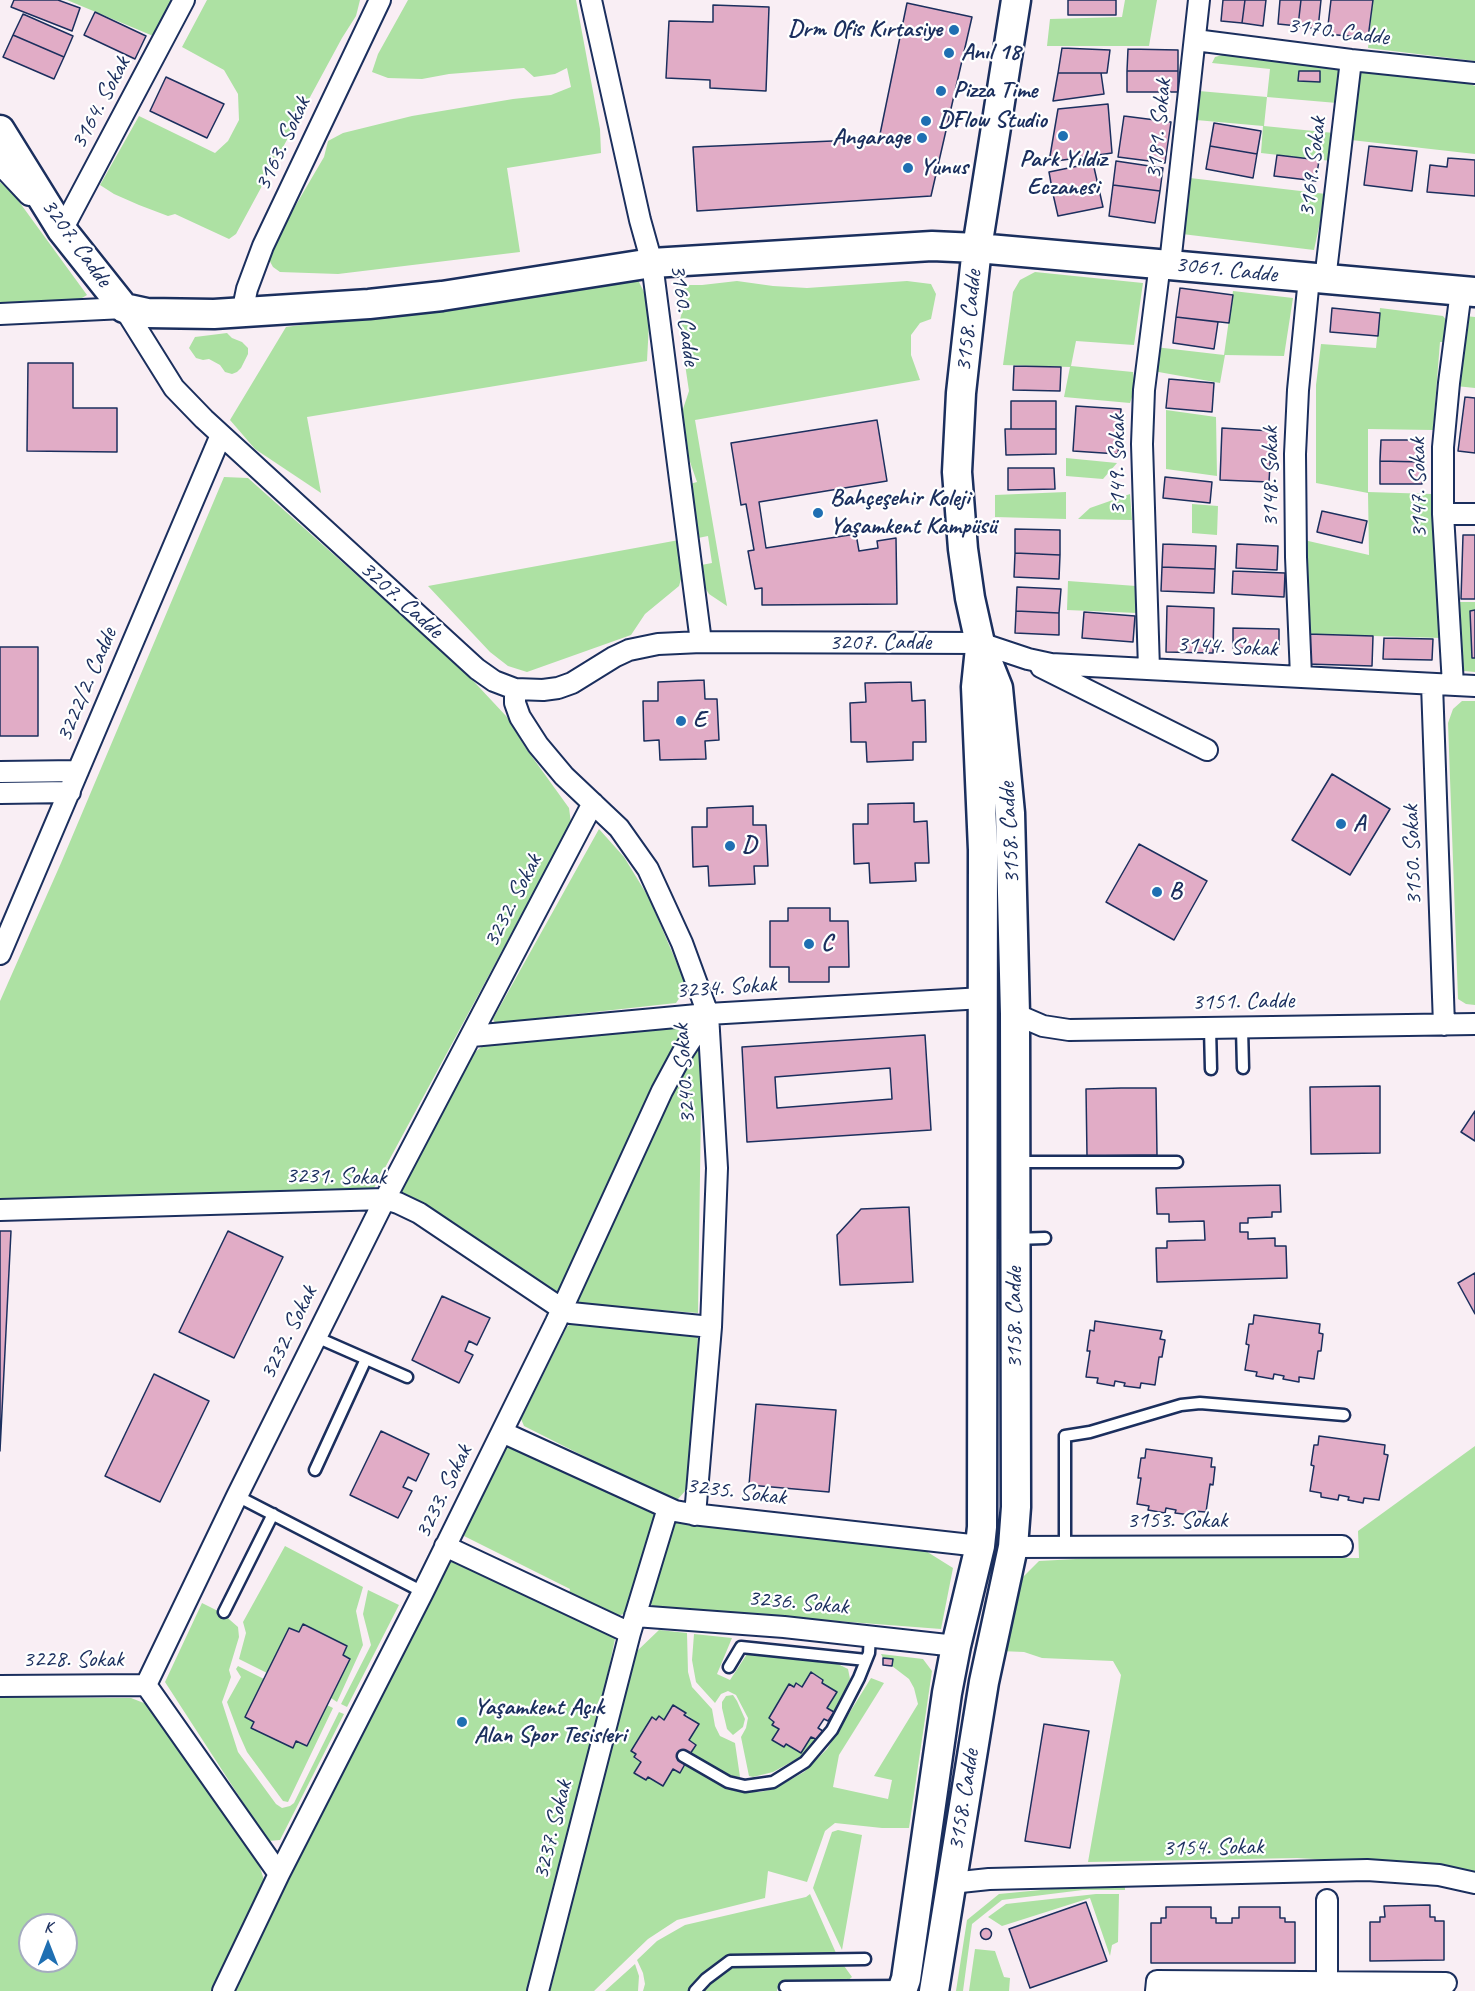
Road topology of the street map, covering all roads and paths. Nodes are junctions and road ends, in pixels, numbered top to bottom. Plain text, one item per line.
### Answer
1 (184, 0) edge
2 (380, 0) edge
3 (591, 0) edge
4 (1016, 0) edge
5 (1199, 0) edge
6 (1195, 40) junction
7 (1351, 60) junction
8 (1475, 73) edge
9 (0, 130) edge
10 (1, 164) edge
11 (62, 230) junction
12 (977, 248) junction
13 (652, 262) junction
14 (1165, 264) junction
15 (1317, 279) junction
16 (1468, 291) edge
17 (124, 308) junction
18 (242, 313) junction
19 (0, 314) edge
20 (220, 435) junction
21 (1443, 514) junction
22 (1475, 514) edge
23 (701, 642) junction
24 (980, 643) junction
25 (1017, 656) junction
26 (1149, 669) junction
27 (1301, 676) junction
28 (1432, 684) junction
29 (1453, 685) junction
30 (1475, 686) edge
31 (515, 689) junction
32 (1207, 750) dead end
33 (78, 771) junction
34 (0, 772) edge
35 (70, 792) junction
36 (0, 793) edge
37 (593, 803) junction
38 (0, 954) edge
39 (983, 998) junction
40 (708, 1014) junction
41 (1015, 1014) junction
42 (1475, 1024) edge
43 (1444, 1025) junction
44 (1210, 1028) junction
45 (1242, 1028) junction
46 (472, 1036) junction
47 (1244, 1068) dead end
48 (1211, 1069) dead end
49 (1015, 1162) junction
50 (1177, 1162) dead end
51 (385, 1199) junction
52 (0, 1210) edge
53 (1045, 1238) dead end
54 (1015, 1239) junction
55 (562, 1309) junction
56 (711, 1327) junction
57 (316, 1337) junction
58 (366, 1359) junction
59 (407, 1377) dead end
60 (1344, 1415) dead end
61 (502, 1432) junction
62 (315, 1470) dead end
63 (237, 1496) junction
64 (668, 1508) junction
65 (273, 1514) junction
66 (695, 1515) junction
67 (980, 1545) junction
68 (445, 1546) junction
69 (1065, 1546) junction
70 (1342, 1546) dead end
71 (1012, 1547) junction
72 (423, 1592) junction
73 (224, 1612) dead end
74 (632, 1624) junction
75 (870, 1635) junction
76 (956, 1646) junction
77 (866, 1660) junction
78 (729, 1667) dead end
79 (146, 1685) junction
80 (0, 1686) edge
81 (683, 1755) dead end
82 (279, 1874) junction
83 (951, 1883) junction
84 (1475, 1883) edge
85 (1327, 1900) dead end
86 (865, 1959) dead end
87 (1327, 1982) junction
88 (1446, 1983) dead end
89 (785, 1987) dead end
90 (902, 1989) edge
91 (223, 1991) edge
92 (538, 1991) edge
93 (695, 1991) edge
94 (934, 1991) edge
95 (1156, 1991) edge

1 - 11 street, 3164. Sokak
2 - 18 street, 3163. Sokak
3 - 13 street, 3160. Cadde
4 - 12 street, 3158. Cadde
5 - 6 street, 3181. Sokak
6 - 7 street, 3170. Cadde
6 - 14 street, 3181. Sokak
7 - 8 street, 3170. Cadde
7 - 15 street, 3169. Sokak
9 - 11 street, 3207. Cadde
10 - 11 street
11 - 17 street, 3207. Cadde
12 - 13 street, 3061. Cadde
12 - 14 street, 3061. Cadde
12 - 24 street, 3158. Cadde
13 - 18 street, 3061. Cadde
13 - 23 street, 3160. Cadde
14 - 15 street, 3061. Cadde
14 - 26 street, 3149. Sokak
15 - 16 street, 3061. Cadde
15 - 27 street, 3148. Sokak
16 - 21 street, 3147. Sokak
17 - 18 street, 3061. Cadde
17 - 19 street
17 - 20 street, 3207. Cadde
20 - 31 street, 3207. Cadde
20 - 33 street, 3222/2. Cadde
21 - 22 street
21 - 29 street, 3147. Sokak
23 - 24 street, 3207. Cadde
23 - 31 street, 3207. Cadde
24 - 25 street, 3144. Sokak
24 - 39 street, 3158. Cadde
24 - 41 street, 3158. Cadde
25 - 26 street, 3144. Sokak
25 - 32 street
26 - 27 street, 3144. Sokak
27 - 28 street, 3144. Sokak
28 - 29 street, 3144. Sokak
28 - 43 street, 3150. Sokak
29 - 30 street, 3144. Sokak
31 - 37 street, 3240. Sokak
33 - 34 street
33 - 35 street, 3222/2. Cadde
35 - 36 street
35 - 38 street, 3222/2. Cadde
37 - 40 street, 3240. Sokak
37 - 46 street, 3232. Sokak
39 - 40 street, 3234. Sokak
39 - 41 street
39 - 67 street, 3158. Cadde
40 - 46 street, 3234. Sokak
40 - 55 street, 3233. Sokak
40 - 56 street, 3240. Sokak
41 - 44 street, 3151. Cadde
41 - 49 street, 3158. Cadde
42 - 43 street, 3151. Cadde
43 - 45 street, 3151. Cadde
44 - 45 street, 3151. Cadde
44 - 48 lane
45 - 47 lane
46 - 51 street, 3232. Sokak
49 - 50 lane
49 - 54 street, 3158. Cadde
51 - 52 street, 3231. Sokak
51 - 55 street, 3231. Sokak
51 - 57 street, 3232. Sokak
53 - 54 lane
54 - 71 street, 3158. Cadde
55 - 56 street, 3231. Sokak
55 - 61 street, 3233. Sokak
56 - 66 street, 3240. Sokak
57 - 58 lane
57 - 63 street, 3232. Sokak
58 - 59 lane
58 - 62 lane
60 - 69 lane
61 - 64 street, 3235. Sokak
61 - 68 street, 3233. Sokak
63 - 65 lane
63 - 79 street, 3232. Sokak
64 - 66 street, 3235. Sokak
64 - 74 street, 3237. Sokak
65 - 72 lane
65 - 73 lane
66 - 67 street, 3235. Sokak
67 - 71 street
67 - 76 street, 3158. Cadde
68 - 72 street, 3233. Sokak
68 - 74 street, 3236. Sokak
69 - 70 street, 3153. Sokak
69 - 71 street, 3153. Sokak
71 - 83 street, 3158. Cadde
72 - 82 street, 3233. Sokak
74 - 75 street, 3236. Sokak
74 - 92 street, 3237. Sokak
75 - 76 street, 3236. Sokak
75 - 77 lane
76 - 90 street, 3158. Cadde
77 - 78 lane
77 - 81 lane
79 - 80 street, 3228. Sokak
79 - 82 street
82 - 91 street, 3233. Sokak
83 - 84 street, 3154. Sokak
83 - 94 street, 3158. Cadde
85 - 87 street
86 - 93 lane
87 - 88 street
87 - 95 street
89 - 90 lane

